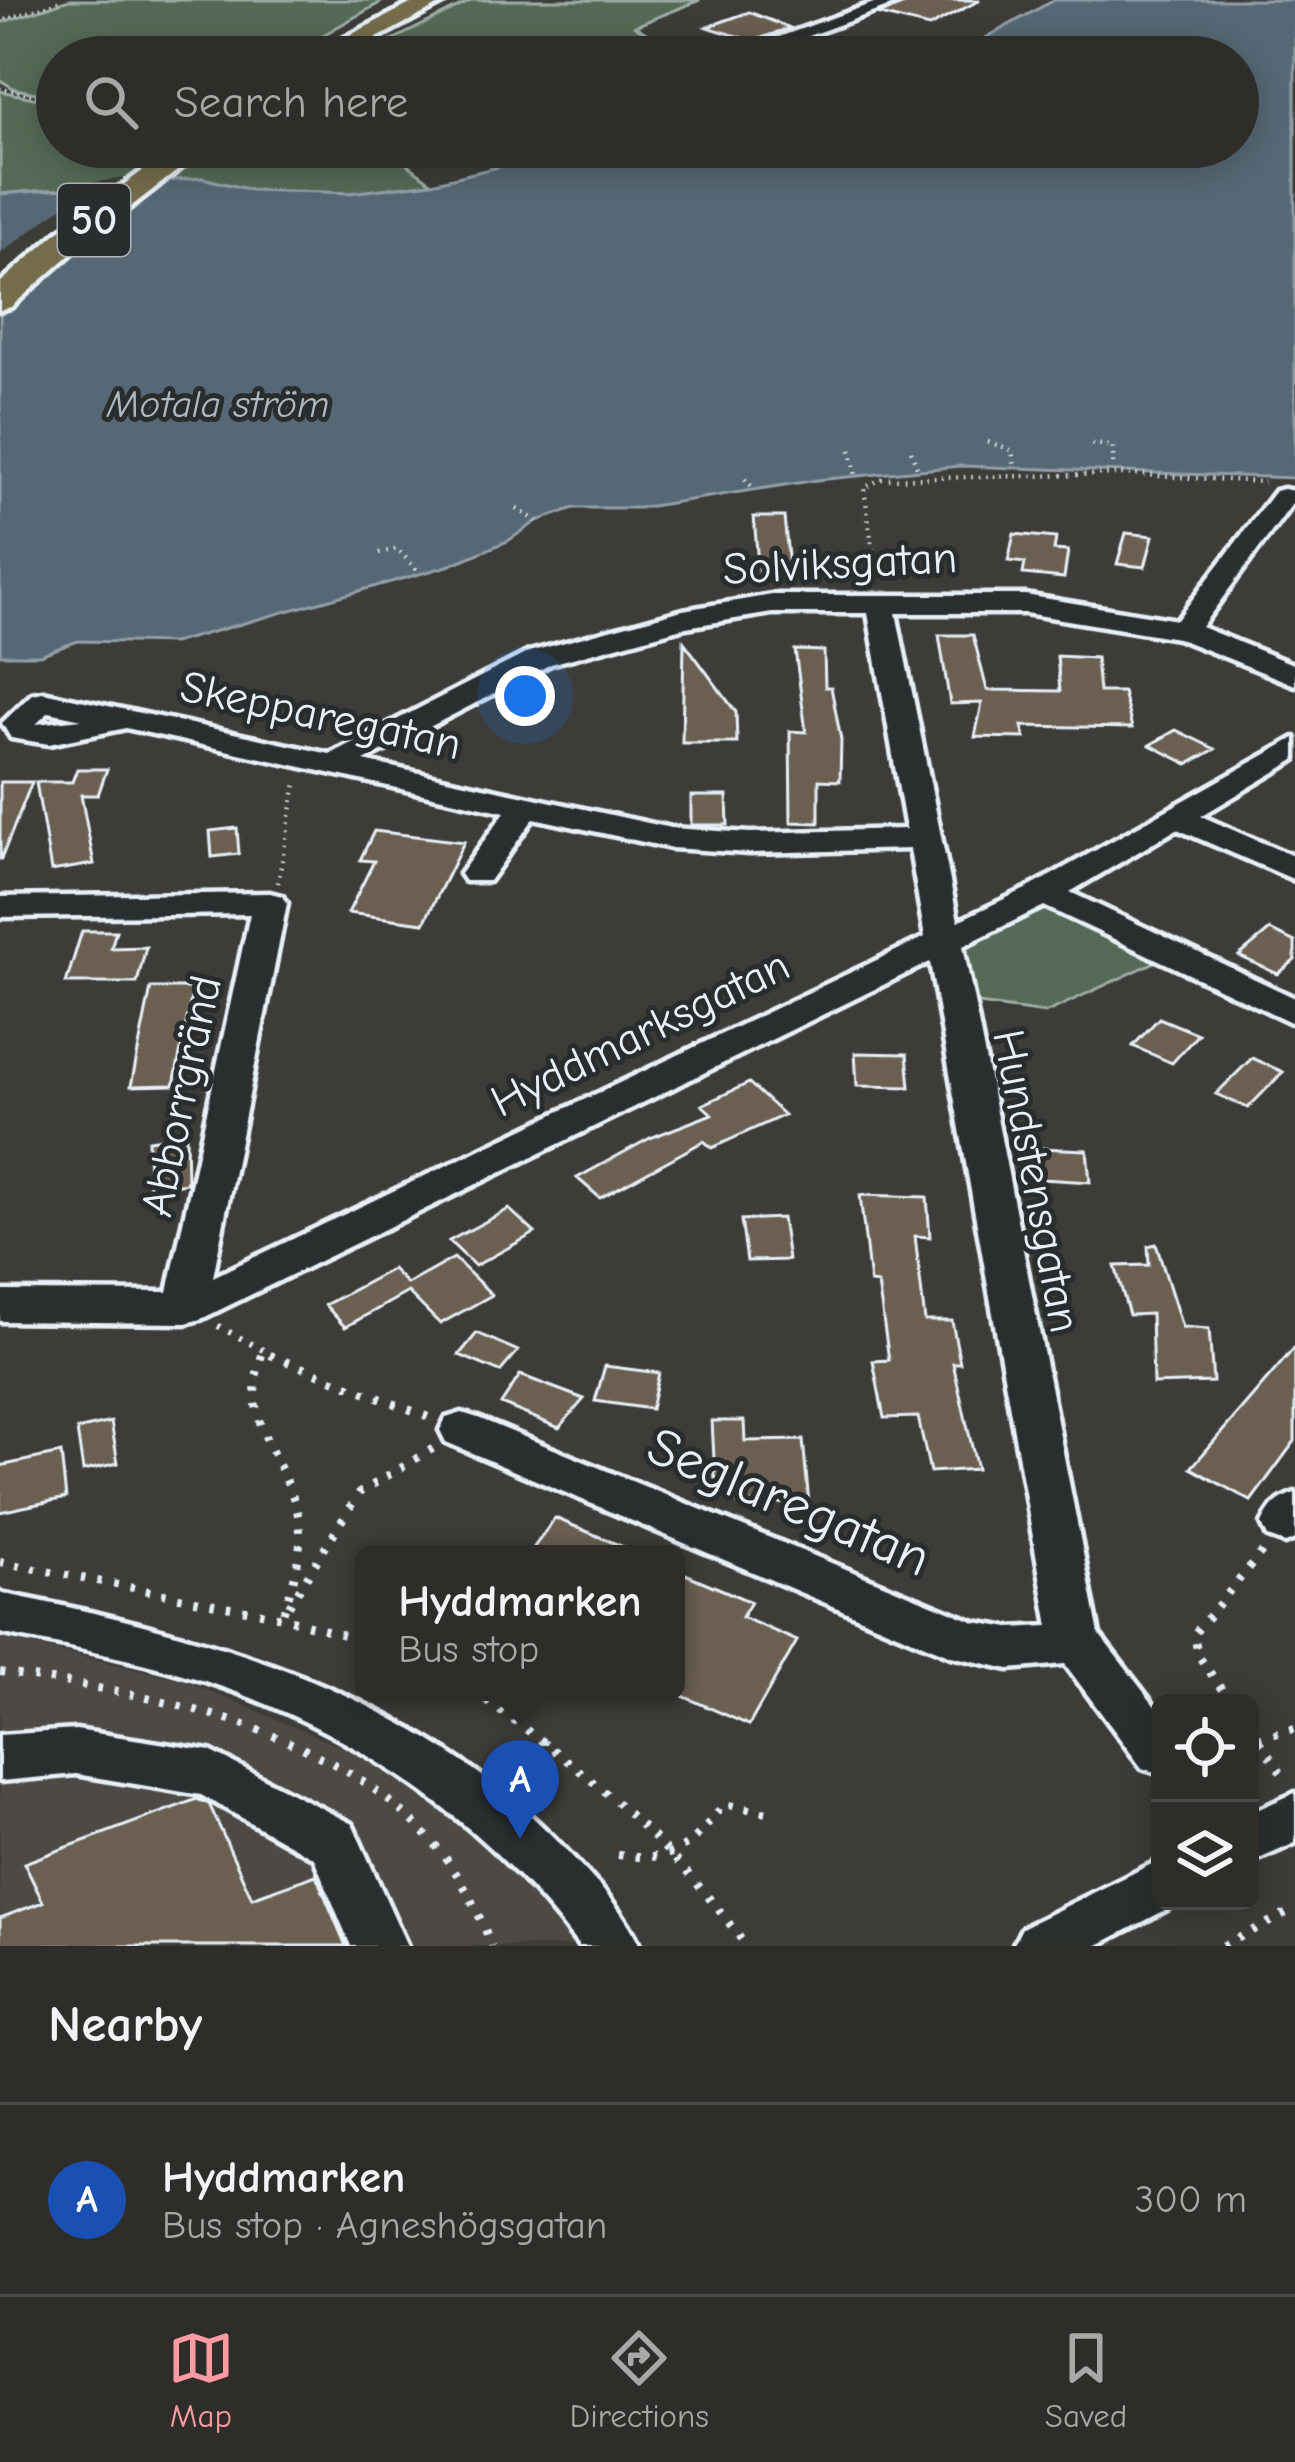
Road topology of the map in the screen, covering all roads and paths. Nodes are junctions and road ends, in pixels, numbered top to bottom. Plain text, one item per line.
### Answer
1 (62, 0) edge
2 (437, 0) edge
3 (460, 0) edge
4 (898, 0) edge
5 (0, 21) edge
6 (364, 36) edge
7 (387, 36) edge
8 (793, 36) edge
9 (0, 88) edge
10 (36, 96) edge
11 (142, 168) edge
12 (165, 168) edge
13 (0, 275) edge
14 (0, 300) edge
15 (988, 442) dead end
16 (1092, 444) dead end
17 (851, 450) dead end
18 (911, 451) dead end
19 (1015, 467) dead end
20 (1113, 469) dead end
21 (918, 470) dead end
22 (856, 476) dead end
23 (745, 479) dead end
24 (755, 490) dead end
25 (1277, 490) joint
26 (517, 509) dead end
27 (537, 521) dead end
28 (379, 553) dead end
29 (420, 574) dead end
30 (880, 602) junction
31 (1184, 631) junction
32 (1295, 676) edge
33 (128, 719) dead end
34 (1295, 747) edge
35 (321, 759) junction
36 (525, 807) junction
37 (1179, 818) junction
38 (923, 838) junction
39 (1295, 870) edge
40 (477, 874) dead end
41 (1044, 893) junction
42 (270, 903) junction
43 (0, 907) edge
44 (942, 939) junction
45 (1295, 1012) edge
46 (0, 1306) edge
47 (187, 1309) junction
48 (263, 1352) junction
49 (462, 1430) junction
50 (1290, 1518) edge
51 (0, 1562) edge
52 (0, 1613) edge
53 (282, 1617) junction
54 (355, 1638) edge
55 (1076, 1641) junction
56 (1222, 1694) edge
57 (486, 1701) edge
58 (1295, 1729) edge
59 (1259, 1738) edge
60 (1259, 1739) edge
61 (544, 1740) junction
62 (1151, 1740) edge
63 (0, 1758) edge
64 (546, 1787) dead end
65 (1295, 1792) edge
66 (777, 1816) dead end
67 (1295, 1817) edge
68 (1259, 1835) edge
69 (618, 1856) dead end
70 (676, 1856) junction
71 (1151, 1890) edge
72 (1295, 1909) edge
73 (379, 1946) edge
74 (612, 1946) edge
75 (746, 1946) edge
76 (1042, 1946) edge
77 (1222, 1946) edge

1 - 5 path
2 - 6 highway
3 - 7 highway
4 - 8 street
9 - 10 path
11 - 13 highway, 50
12 - 14 highway, 50
15 - 19 path
16 - 20 path
17 - 22 path
18 - 21 path
23 - 24 path
25 - 30 path
25 - 31 street
26 - 27 path
28 - 29 path
30 - 31 street, Solviksgatan
30 - 35 street, Solviksgatan
30 - 38 street, Hundstensgatan
31 - 32 street, Solviksgatan
33 - 35 street, Skepparegatan
34 - 37 street, Hyddmarksgatan
35 - 36 street, Skepparegatan
35 - 42 path
36 - 38 street, Skepparegatan
36 - 40 street
37 - 39 street
37 - 41 street, Hyddmarksgatan
38 - 44 street, Hundstensgatan
41 - 44 street, Hyddmarksgatan
41 - 45 street
42 - 43 street
42 - 47 street, Abborrgränd
44 - 47 street, Hyddmarksgatan
44 - 55 street, Hundstensgatan
46 - 47 street, Hyddmarksgatan
47 - 48 path
48 - 49 path
48 - 53 path
49 - 53 path
49 - 55 street, Seglaregatan
50 - 56 path
51 - 53 path
52 - 74 street
53 - 54 path
55 - 62 street, Hundstensgatan
57 - 61 path
58 - 59 path
60 - 65 path
61 - 64 path
61 - 70 path
63 - 73 street
66 - 70 path
67 - 68 street
69 - 70 path
70 - 75 path
71 - 76 street
72 - 77 path

